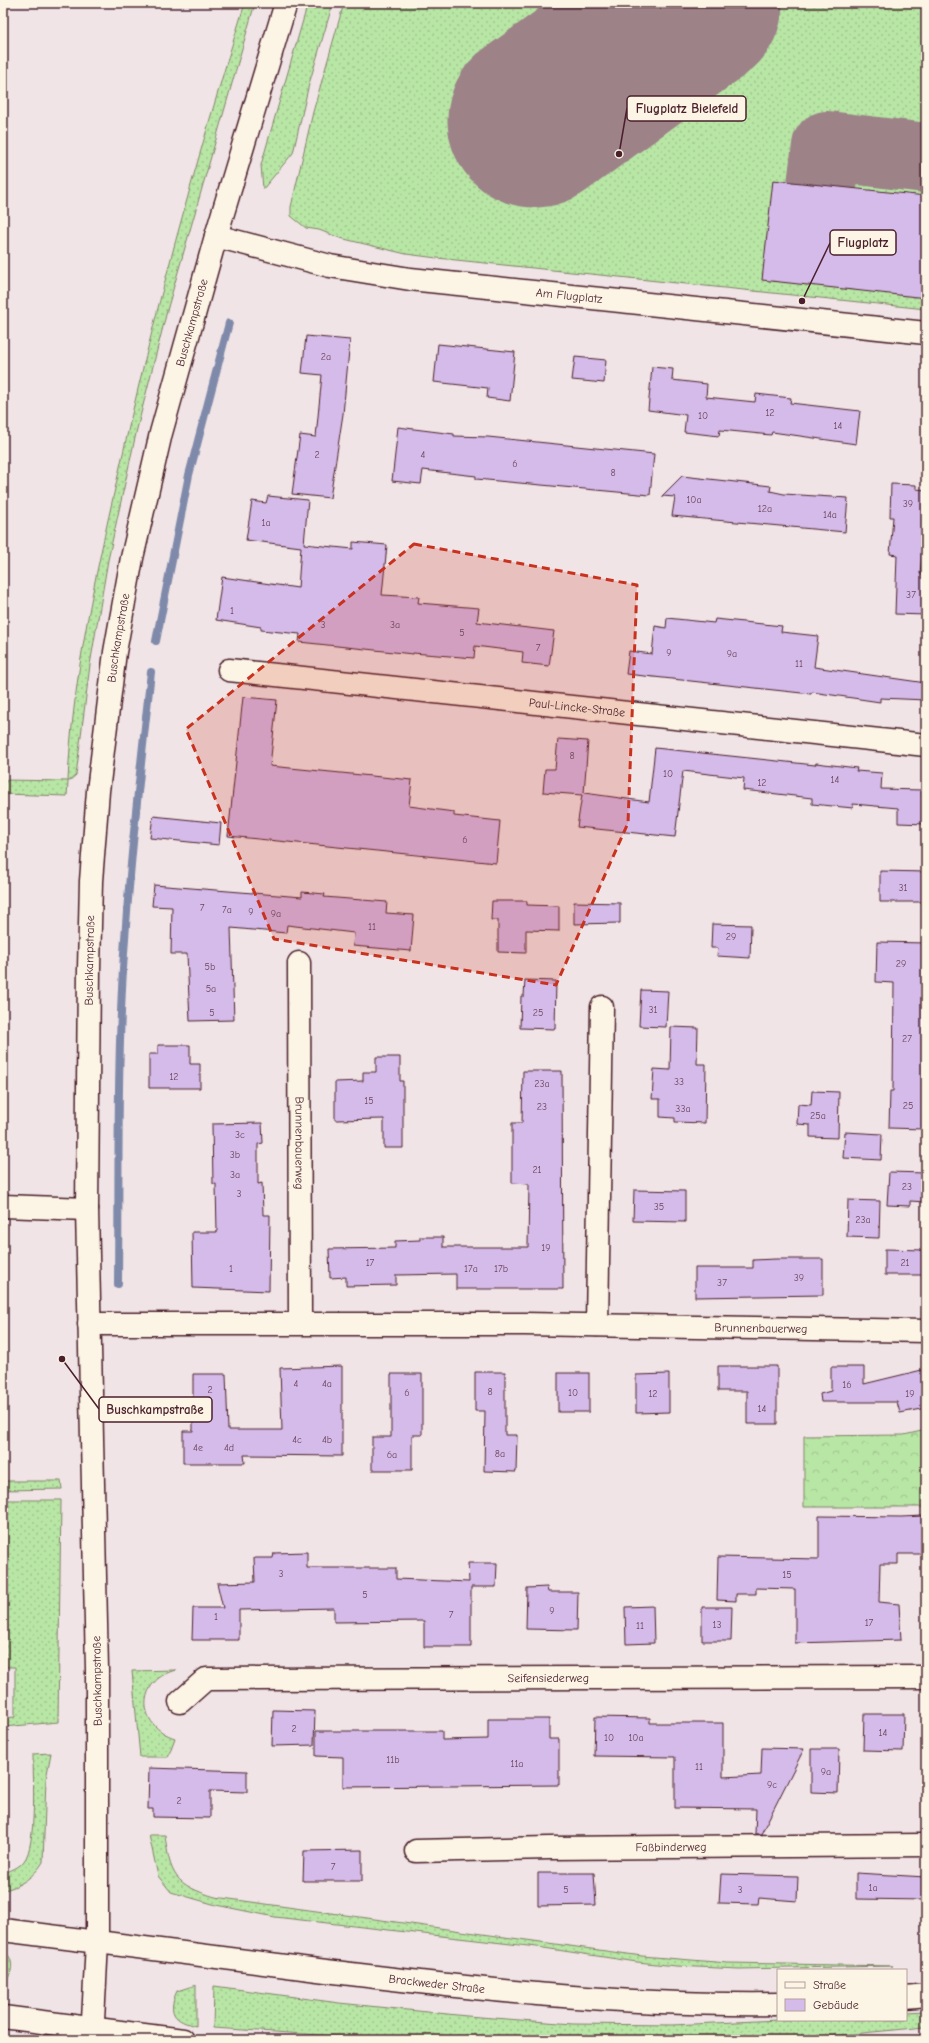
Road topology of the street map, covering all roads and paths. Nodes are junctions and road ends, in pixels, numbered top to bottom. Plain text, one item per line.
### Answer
1 (286, 3) edge
2 (216, 236) junction
3 (926, 333) edge
4 (229, 670) dead end
5 (926, 744) edge
6 (299, 964) dead end
7 (602, 1007) dead end
8 (3, 1206) edge
9 (87, 1209) junction
10 (300, 1323) junction
11 (89, 1324) junction
12 (596, 1325) junction
13 (926, 1331) edge
14 (926, 1677) edge
15 (180, 1702) dead end
16 (926, 1845) edge
17 (416, 1851) dead end
18 (3, 1930) edge
19 (97, 1942) junction
20 (926, 1995) edge
21 (907, 1997) edge
22 (777, 2004) edge
23 (3, 2017) edge
24 (93, 2035) edge
25 (183, 2040) edge

1 - 2 street, Buschkampstraße
2 - 3 street, Am Flugplatz
2 - 9 street, Buschkampstraße
4 - 5 street, Paul-Lincke-Straße
6 - 10 street, Brunnenbauerweg
7 - 12 street
8 - 9 street
9 - 11 street, Buschkampstraße
10 - 11 street, Brunnenbauerweg
10 - 12 street, Brunnenbauerweg
11 - 19 street, Buschkampstraße
12 - 13 street, Brunnenbauerweg
14 - 15 street, Seifensiederweg
16 - 17 street, Faßbinderweg
18 - 19 street, Brackweder Straße
19 - 22 street, Brackweder Straße
19 - 24 street, Buschkampstraße
20 - 21 street
23 - 24 street
24 - 25 street

